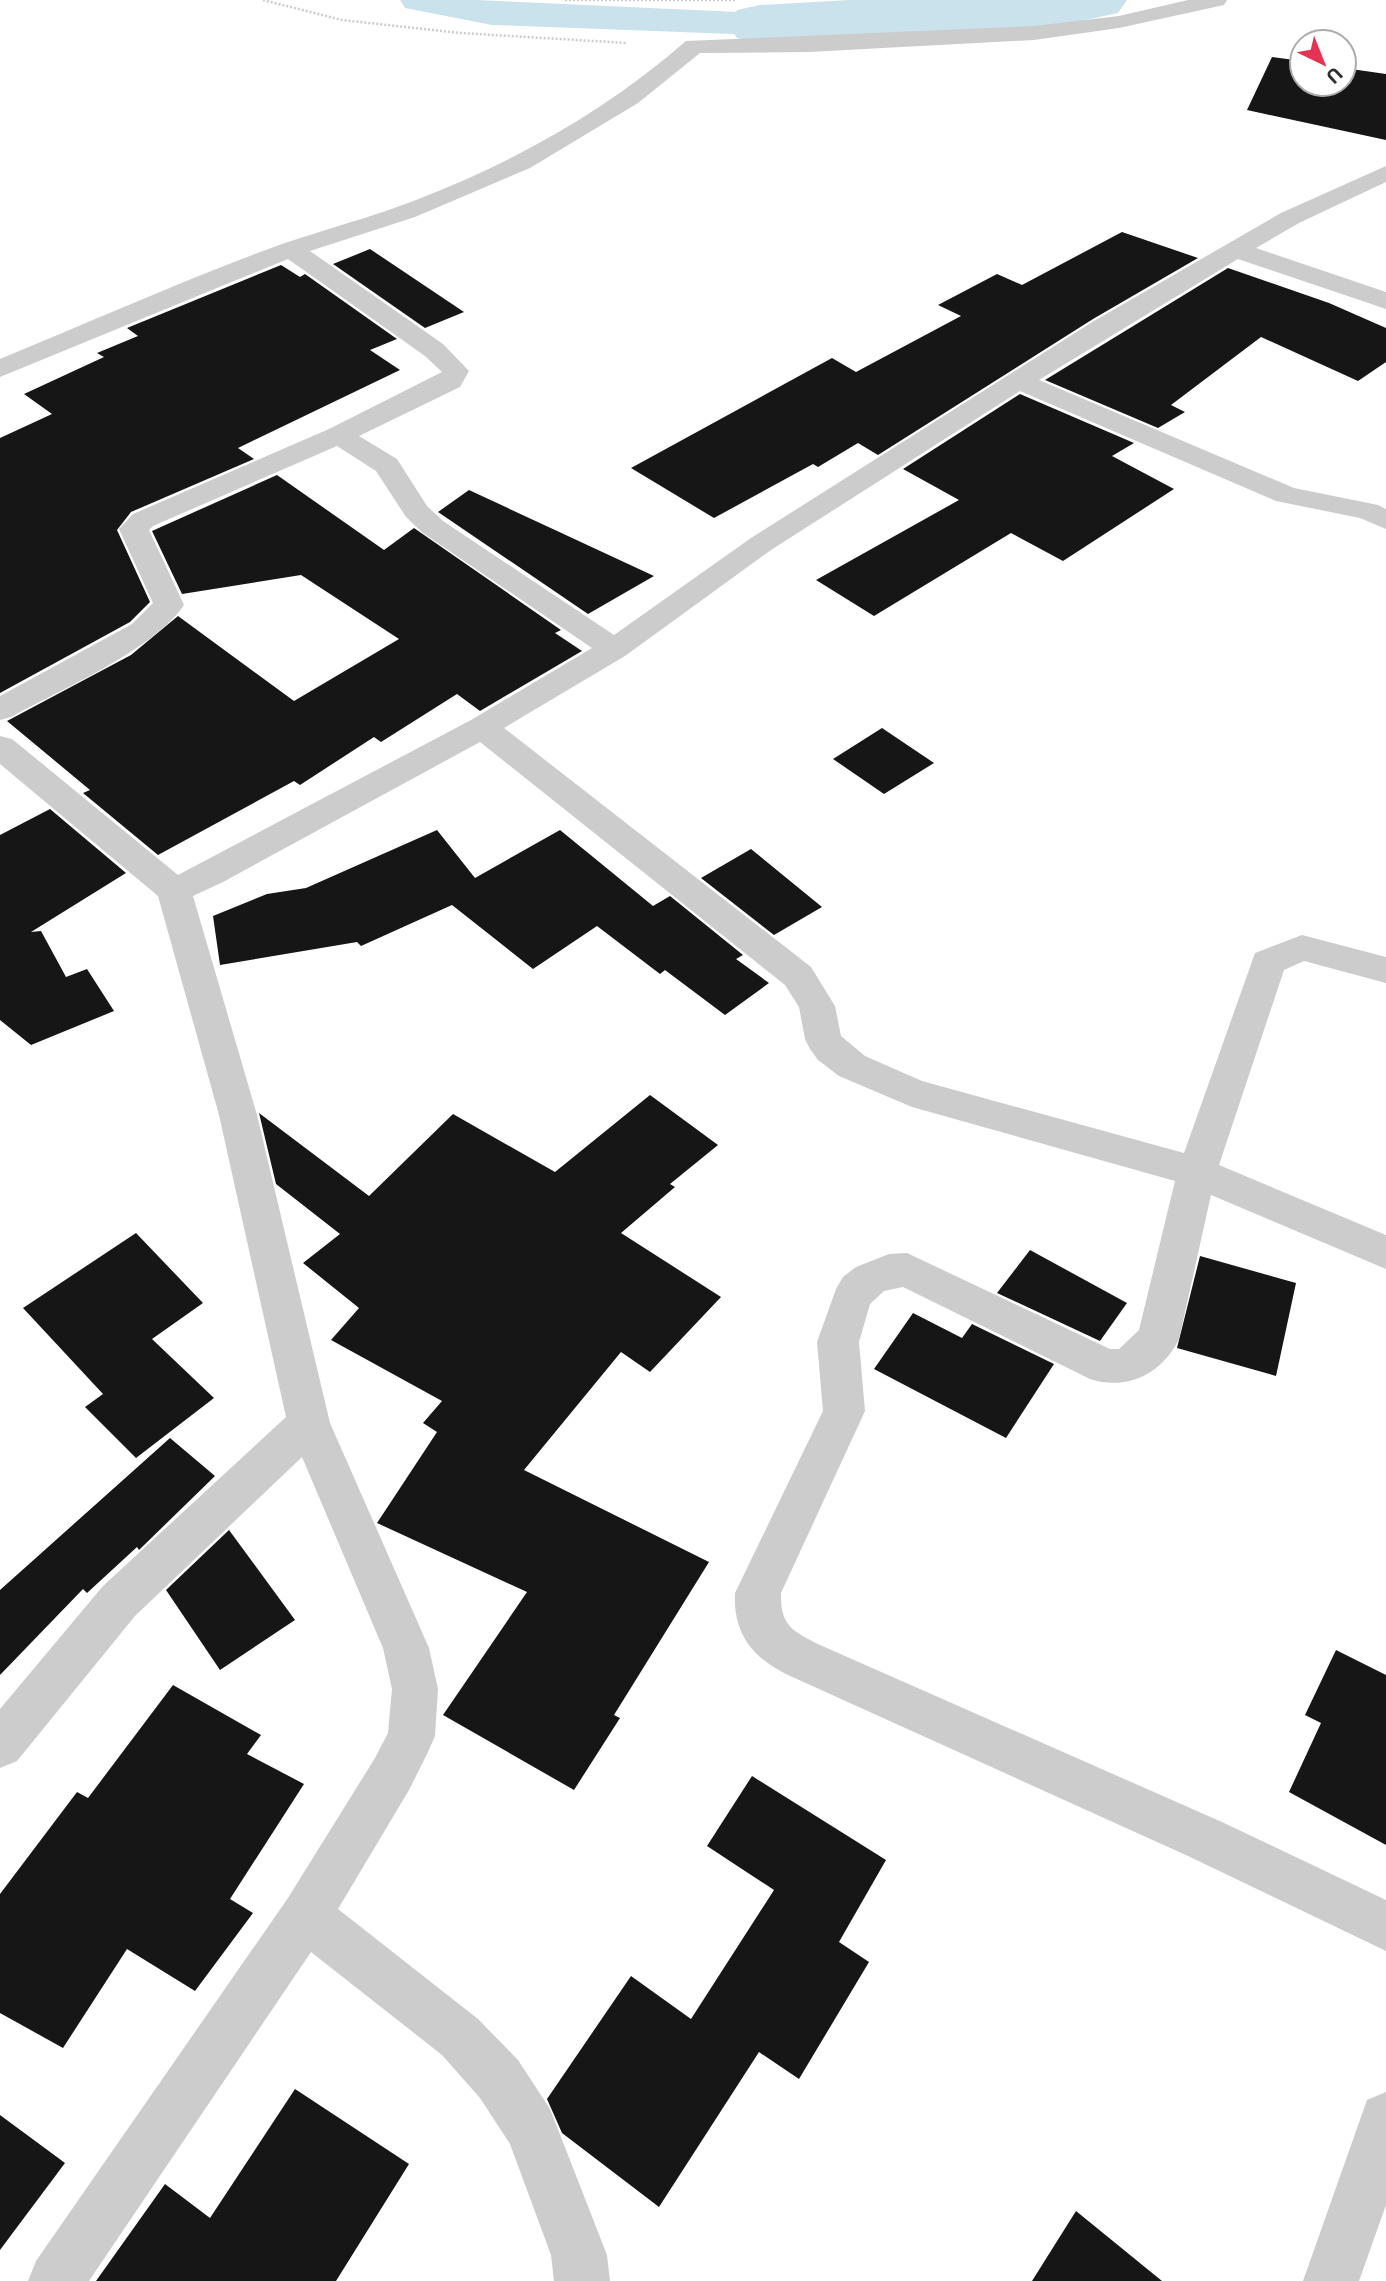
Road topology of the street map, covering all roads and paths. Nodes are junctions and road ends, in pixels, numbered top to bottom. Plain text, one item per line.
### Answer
1 (263, 0) edge
2 (565, 0) edge
3 (737, 0) edge
4 (1216, 0) edge
5 (694, 46) junction
6 (1386, 173) edge
7 (291, 249) junction
8 (1236, 250) junction
9 (1386, 301) edge
10 (0, 369) edge
11 (1019, 381) junction
12 (339, 435) junction
13 (1386, 520) edge
14 (614, 649) junction
15 (0, 710) edge
16 (482, 727) junction
17 (0, 747) edge
18 (174, 890) junction
19 (1386, 970) edge
20 (1196, 1172) junction
21 (1386, 1253) edge
22 (309, 1423) junction
23 (0, 1745) edge
24 (306, 1916) junction
25 (1386, 1926) edge
26 (1386, 2119) edge
27 (56, 2281) edge
28 (582, 2281) edge
29 (1331, 2281) edge

1 - 5 path
2 - 3 path
4 - 5 street
5 - 7 street
6 - 8 street
7 - 10 street
7 - 12 street
8 - 9 street
8 - 11 street
11 - 13 street
11 - 14 street
12 - 14 street
12 - 15 street
14 - 16 street
16 - 18 street
16 - 20 street
17 - 18 street
18 - 22 street
19 - 20 street
20 - 21 street
20 - 25 street
22 - 23 street
22 - 24 street
24 - 27 street
24 - 28 street
26 - 29 street

